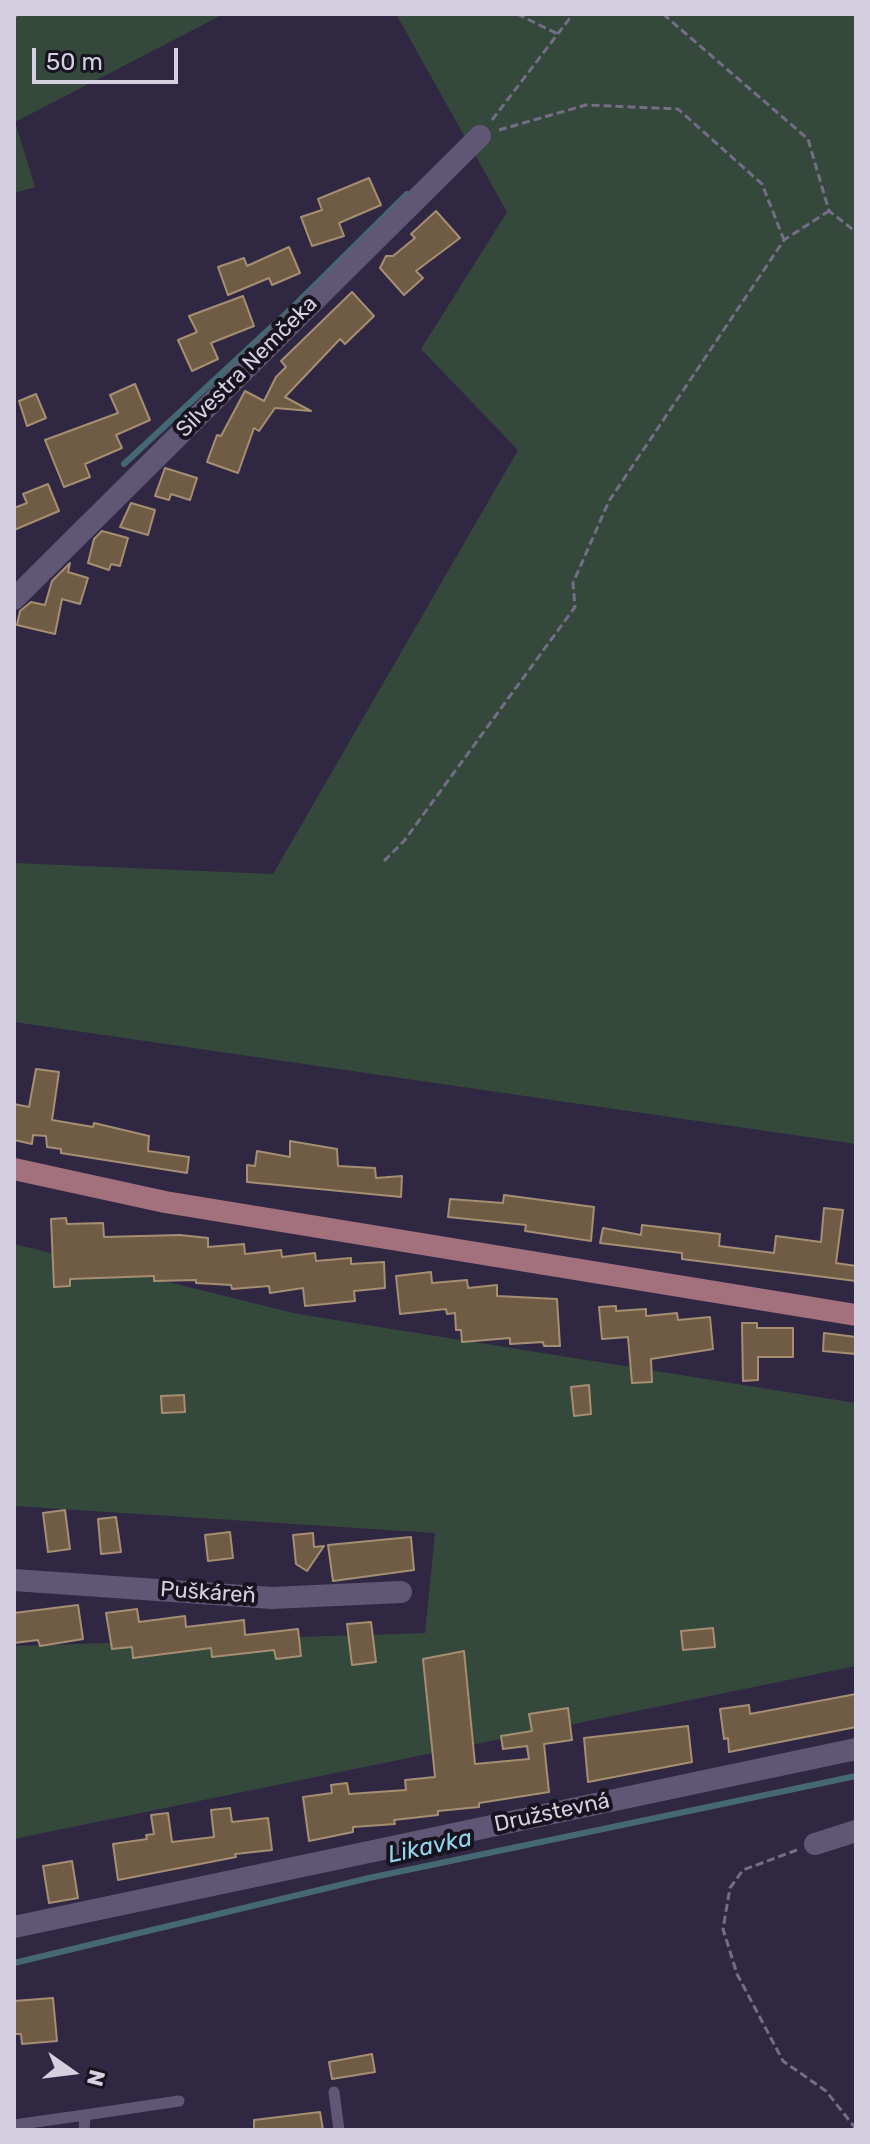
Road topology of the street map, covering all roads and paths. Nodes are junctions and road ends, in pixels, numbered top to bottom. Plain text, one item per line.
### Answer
1 (517, 14) edge
2 (573, 14) edge
3 (663, 14) edge
4 (558, 34) junction
5 (480, 136) junction
6 (829, 211) junction
7 (856, 232) edge
8 (784, 240) junction
9 (14, 599) edge
10 (384, 861) dead end
11 (14, 1169) edge
12 (856, 1315) edge
13 (14, 1580) edge
14 (401, 1592) dead end
15 (856, 1749) edge
16 (856, 1831) edge
17 (815, 1844) joint
18 (14, 1927) edge
19 (334, 2092) dead end
20 (179, 2101) dead end
21 (85, 2115) junction
22 (14, 2125) edge
23 (856, 2129) edge
24 (84, 2130) edge
25 (339, 2130) edge

1 - 4 path
2 - 4 path
3 - 6 path
4 - 5 path
5 - 8 path
5 - 9 street, Silvestra Nemčeka
6 - 7 path
6 - 8 path
8 - 10 path
11 - 12 main road
13 - 14 street, Puškáreň
15 - 18 street, Družstevná
16 - 17 street
17 - 23 path
19 - 25 lane
20 - 21 lane
21 - 22 lane
21 - 24 lane

